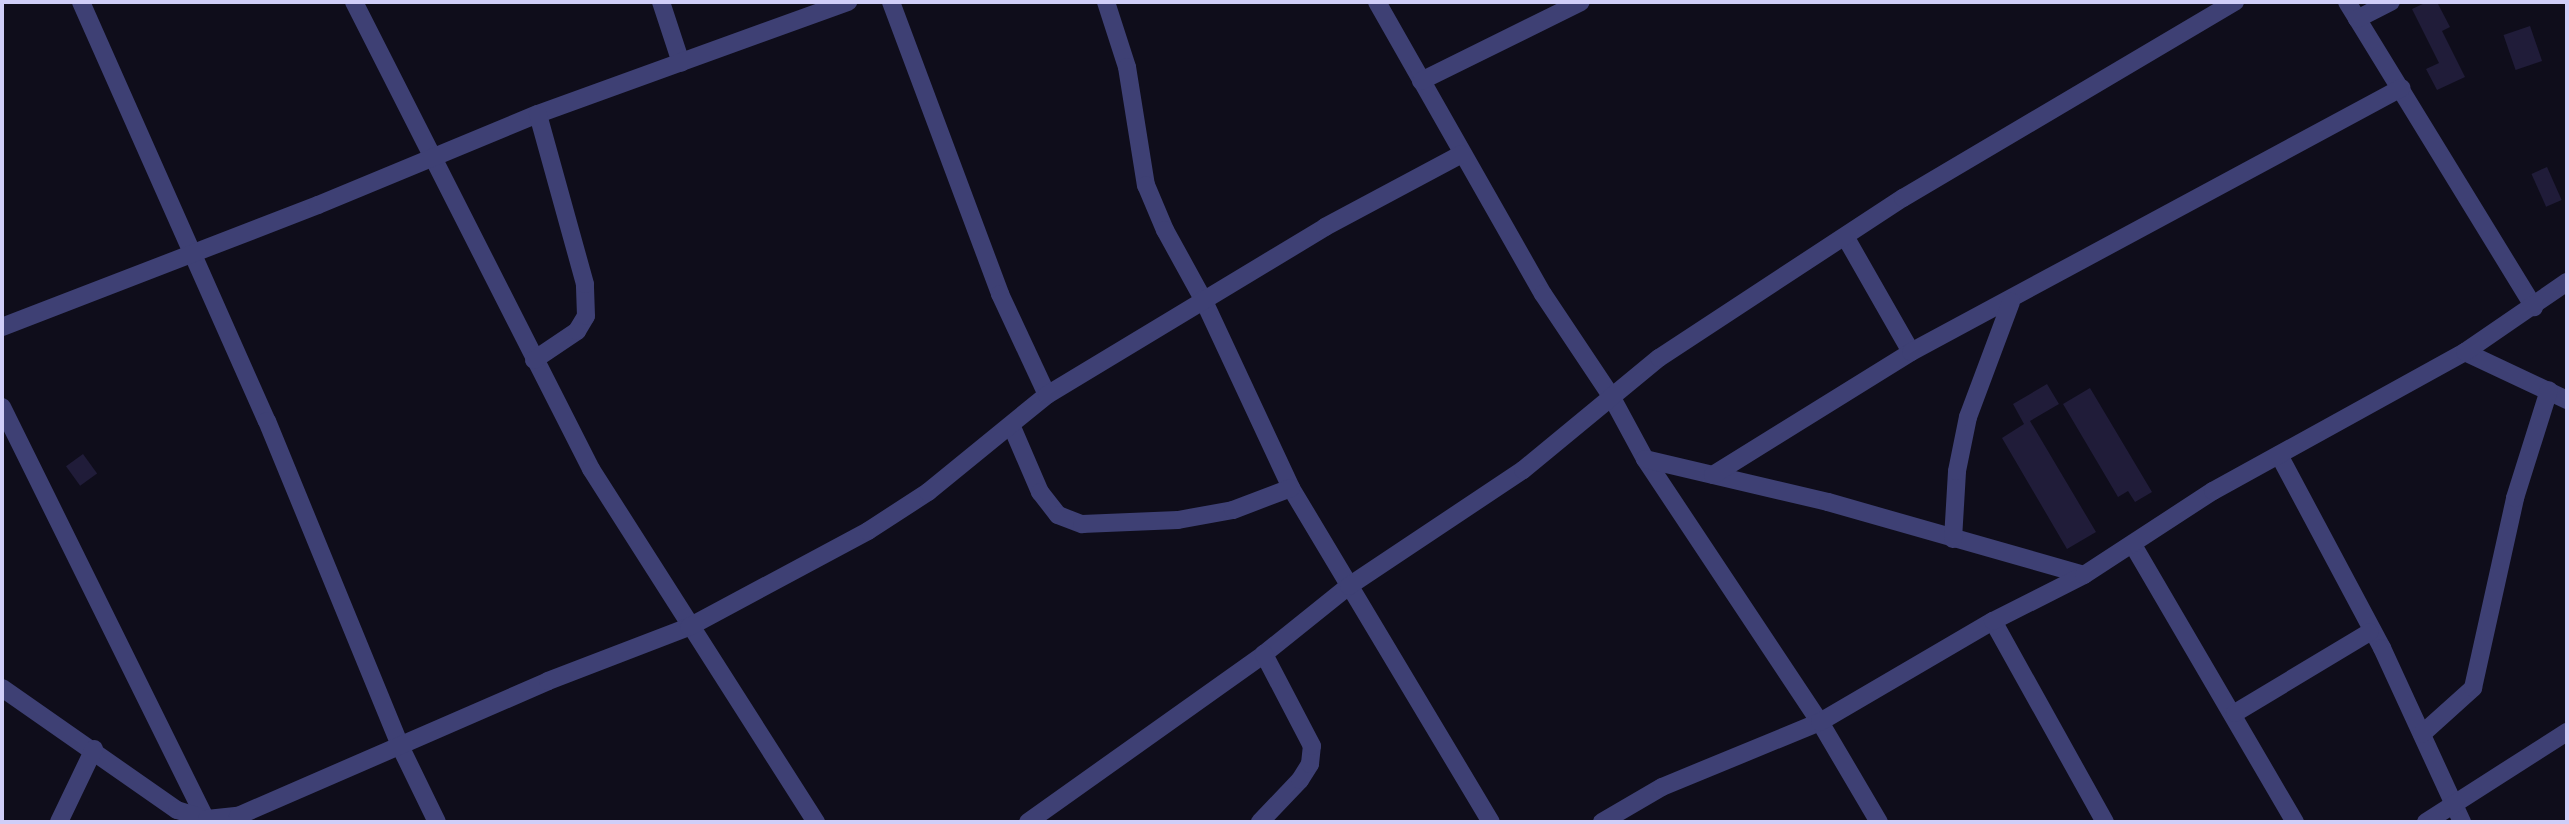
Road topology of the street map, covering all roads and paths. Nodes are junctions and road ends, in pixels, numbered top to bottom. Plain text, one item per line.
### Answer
1 (81, 2) edge
2 (354, 2) edge
3 (661, 2) edge
4 (848, 2) edge
5 (891, 2) edge
6 (1106, 2) edge
7 (1377, 2) edge
8 (1581, 2) edge
9 (2235, 2) edge
10 (2347, 2) edge
11 (2391, 2) edge
12 (2357, 19) junction
13 (681, 63) junction
14 (1421, 81) junction
15 (2401, 88) junction
16 (538, 114) junction
17 (1462, 154) junction
18 (430, 159) junction
19 (1846, 237) junction
20 (191, 253) junction
21 (2567, 282) edge
22 (1203, 299) junction
23 (2011, 302) junction
24 (2534, 307) junction
25 (2, 327) edge
26 (1911, 352) junction
27 (2465, 352) junction
28 (534, 360) junction
29 (2549, 390) junction
30 (1047, 395) junction
31 (1611, 396) junction
32 (2567, 400) edge
33 (2, 407) edge
34 (1012, 427) junction
35 (2279, 455) junction
36 (1645, 459) junction
37 (1713, 475) junction
38 (1291, 488) junction
39 (1953, 539) junction
40 (2133, 545) junction
41 (2084, 575) junction
42 (1349, 586) junction
43 (1993, 621) junction
44 (689, 627) junction
45 (2370, 632) junction
46 (1264, 654) junction
47 (2, 688) edge
48 (2235, 713) junction
49 (1820, 722) junction
50 (2567, 732) edge
51 (2422, 734) junction
52 (401, 748) junction
53 (94, 749) junction
54 (2458, 814) edge
55 (207, 821) edge
56 (59, 822) edge
57 (437, 822) edge
58 (816, 822) edge
59 (1028, 822) edge
60 (1260, 822) edge
61 (1491, 822) edge
62 (1602, 822) edge
63 (1879, 822) edge
64 (2105, 822) edge
65 (2295, 822) edge
66 (2426, 822) edge

1 - 20 street
2 - 18 street
3 - 13 street
4 - 13 street
5 - 30 street
6 - 22 street
7 - 14 street
8 - 14 street
9 - 19 street
10 - 12 street
11 - 12 street
12 - 15 street
13 - 16 street
14 - 17 street
15 - 23 street
15 - 24 street
16 - 18 street
16 - 28 street
17 - 22 street
17 - 31 street
18 - 20 street
18 - 28 street
19 - 26 street
19 - 31 street
20 - 25 street
20 - 52 street
21 - 24 street
22 - 30 street
22 - 38 street
23 - 26 street
23 - 39 street
24 - 27 street
26 - 37 street
27 - 29 street
27 - 35 street
28 - 44 street
29 - 32 street
29 - 51 street
30 - 34 street
31 - 36 street
31 - 42 street
33 - 55 street
34 - 38 street
34 - 44 street
35 - 40 street
35 - 45 street
36 - 37 street
36 - 49 street
37 - 39 street
38 - 42 street
39 - 41 street
40 - 41 street
40 - 48 street
41 - 43 street
42 - 46 street
42 - 61 street
43 - 49 street
43 - 64 street
44 - 52 street
44 - 58 street
45 - 48 street
45 - 51 street
46 - 59 street
46 - 60 street
47 - 53 street
48 - 65 street
49 - 62 street
49 - 63 street
50 - 54 street
51 - 54 street
52 - 55 street
52 - 57 street
53 - 55 street
53 - 56 street
54 - 66 street

